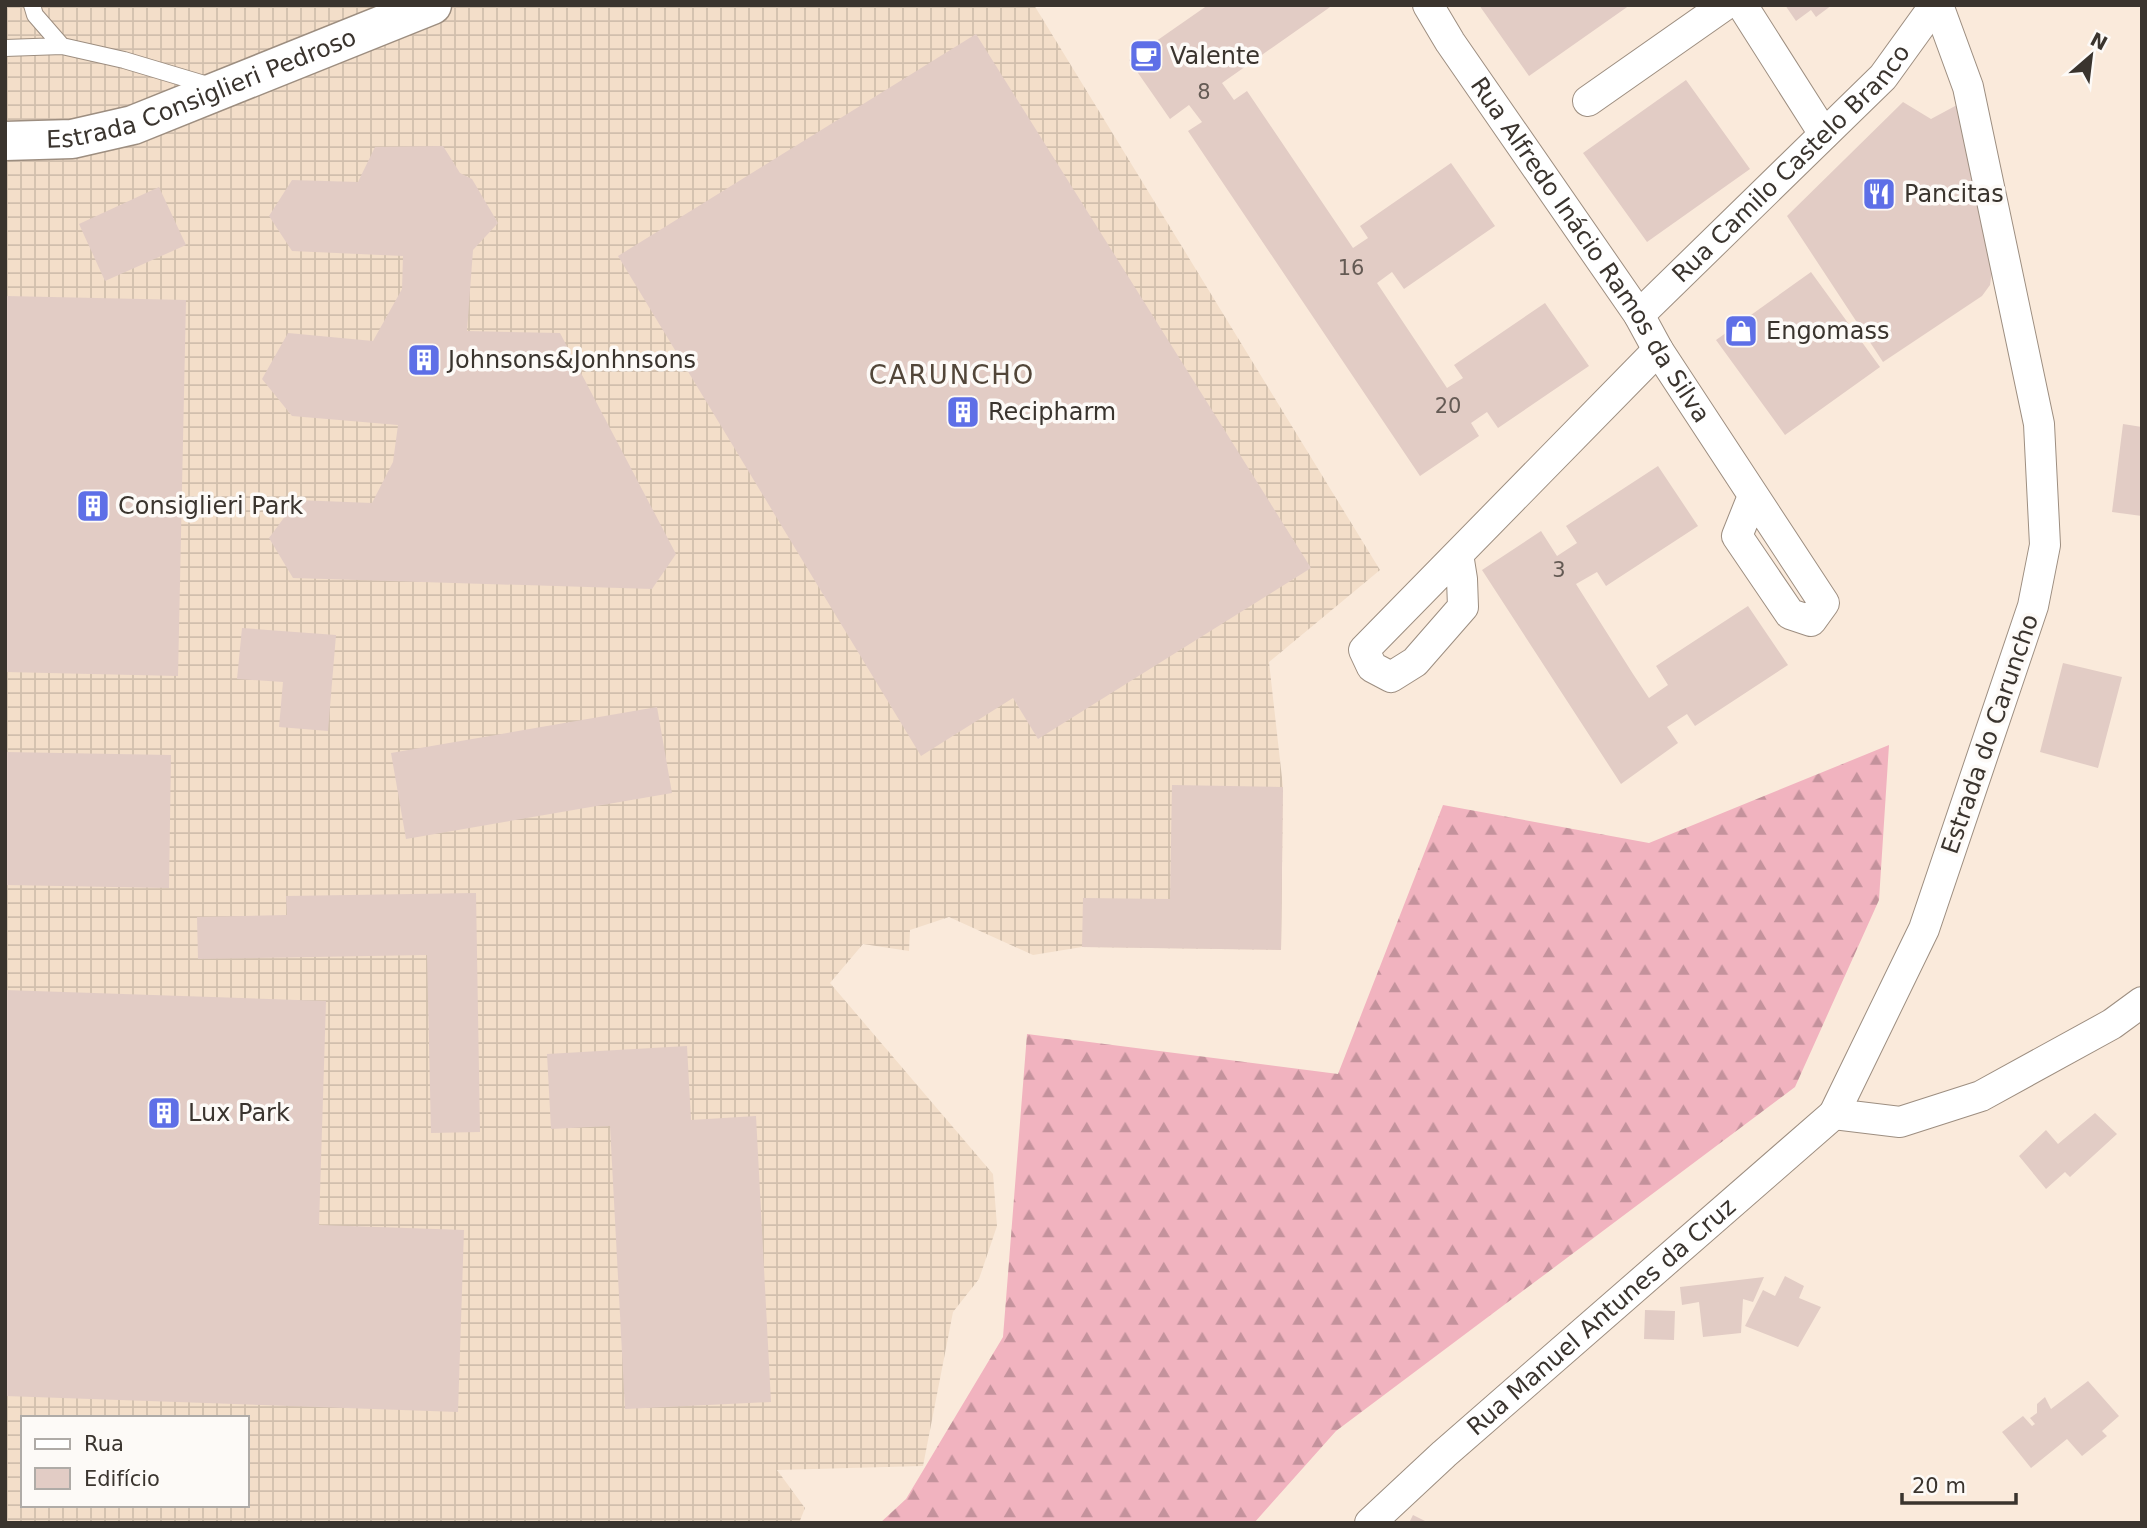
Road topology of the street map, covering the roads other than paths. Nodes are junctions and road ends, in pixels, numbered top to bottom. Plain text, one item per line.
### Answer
1 (32, 5) edge
2 (432, 5) edge
3 (1428, 5) edge
4 (1725, 5) edge
5 (1742, 5) edge
6 (1936, 5) edge
7 (62, 46) junction
8 (5, 48) edge
9 (222, 89) junction
10 (1588, 101) dead end
11 (1824, 134) junction
12 (5, 141) edge
13 (1639, 315) junction
14 (1658, 350) junction
15 (1753, 496) dead end
16 (1458, 554) dead end
17 (2142, 1002) edge
18 (1834, 1114) junction
19 (1370, 1523) edge

1 - 7 lane
2 - 9 main road, Estrada Consiglieri Pedroso
3 - 13 street, Rua Alfredo Inácio Ramos da Silva
4 - 10 street
5 - 11 street
6 - 11 street, Rua Camilo Castelo Branco
6 - 18 street, Estrada do Caruncho
7 - 8 lane
7 - 9 lane
9 - 12 main road, Estrada Consiglieri Pedroso
11 - 13 street, Rua Camilo Castelo Branco
13 - 14 street, Rua Alfredo Inácio Ramos da Silva
14 - 15 street, Rua Alfredo Inácio Ramos da Silva
14 - 16 street
17 - 18 street
18 - 19 street, Rua Manuel Antunes da Cruz

